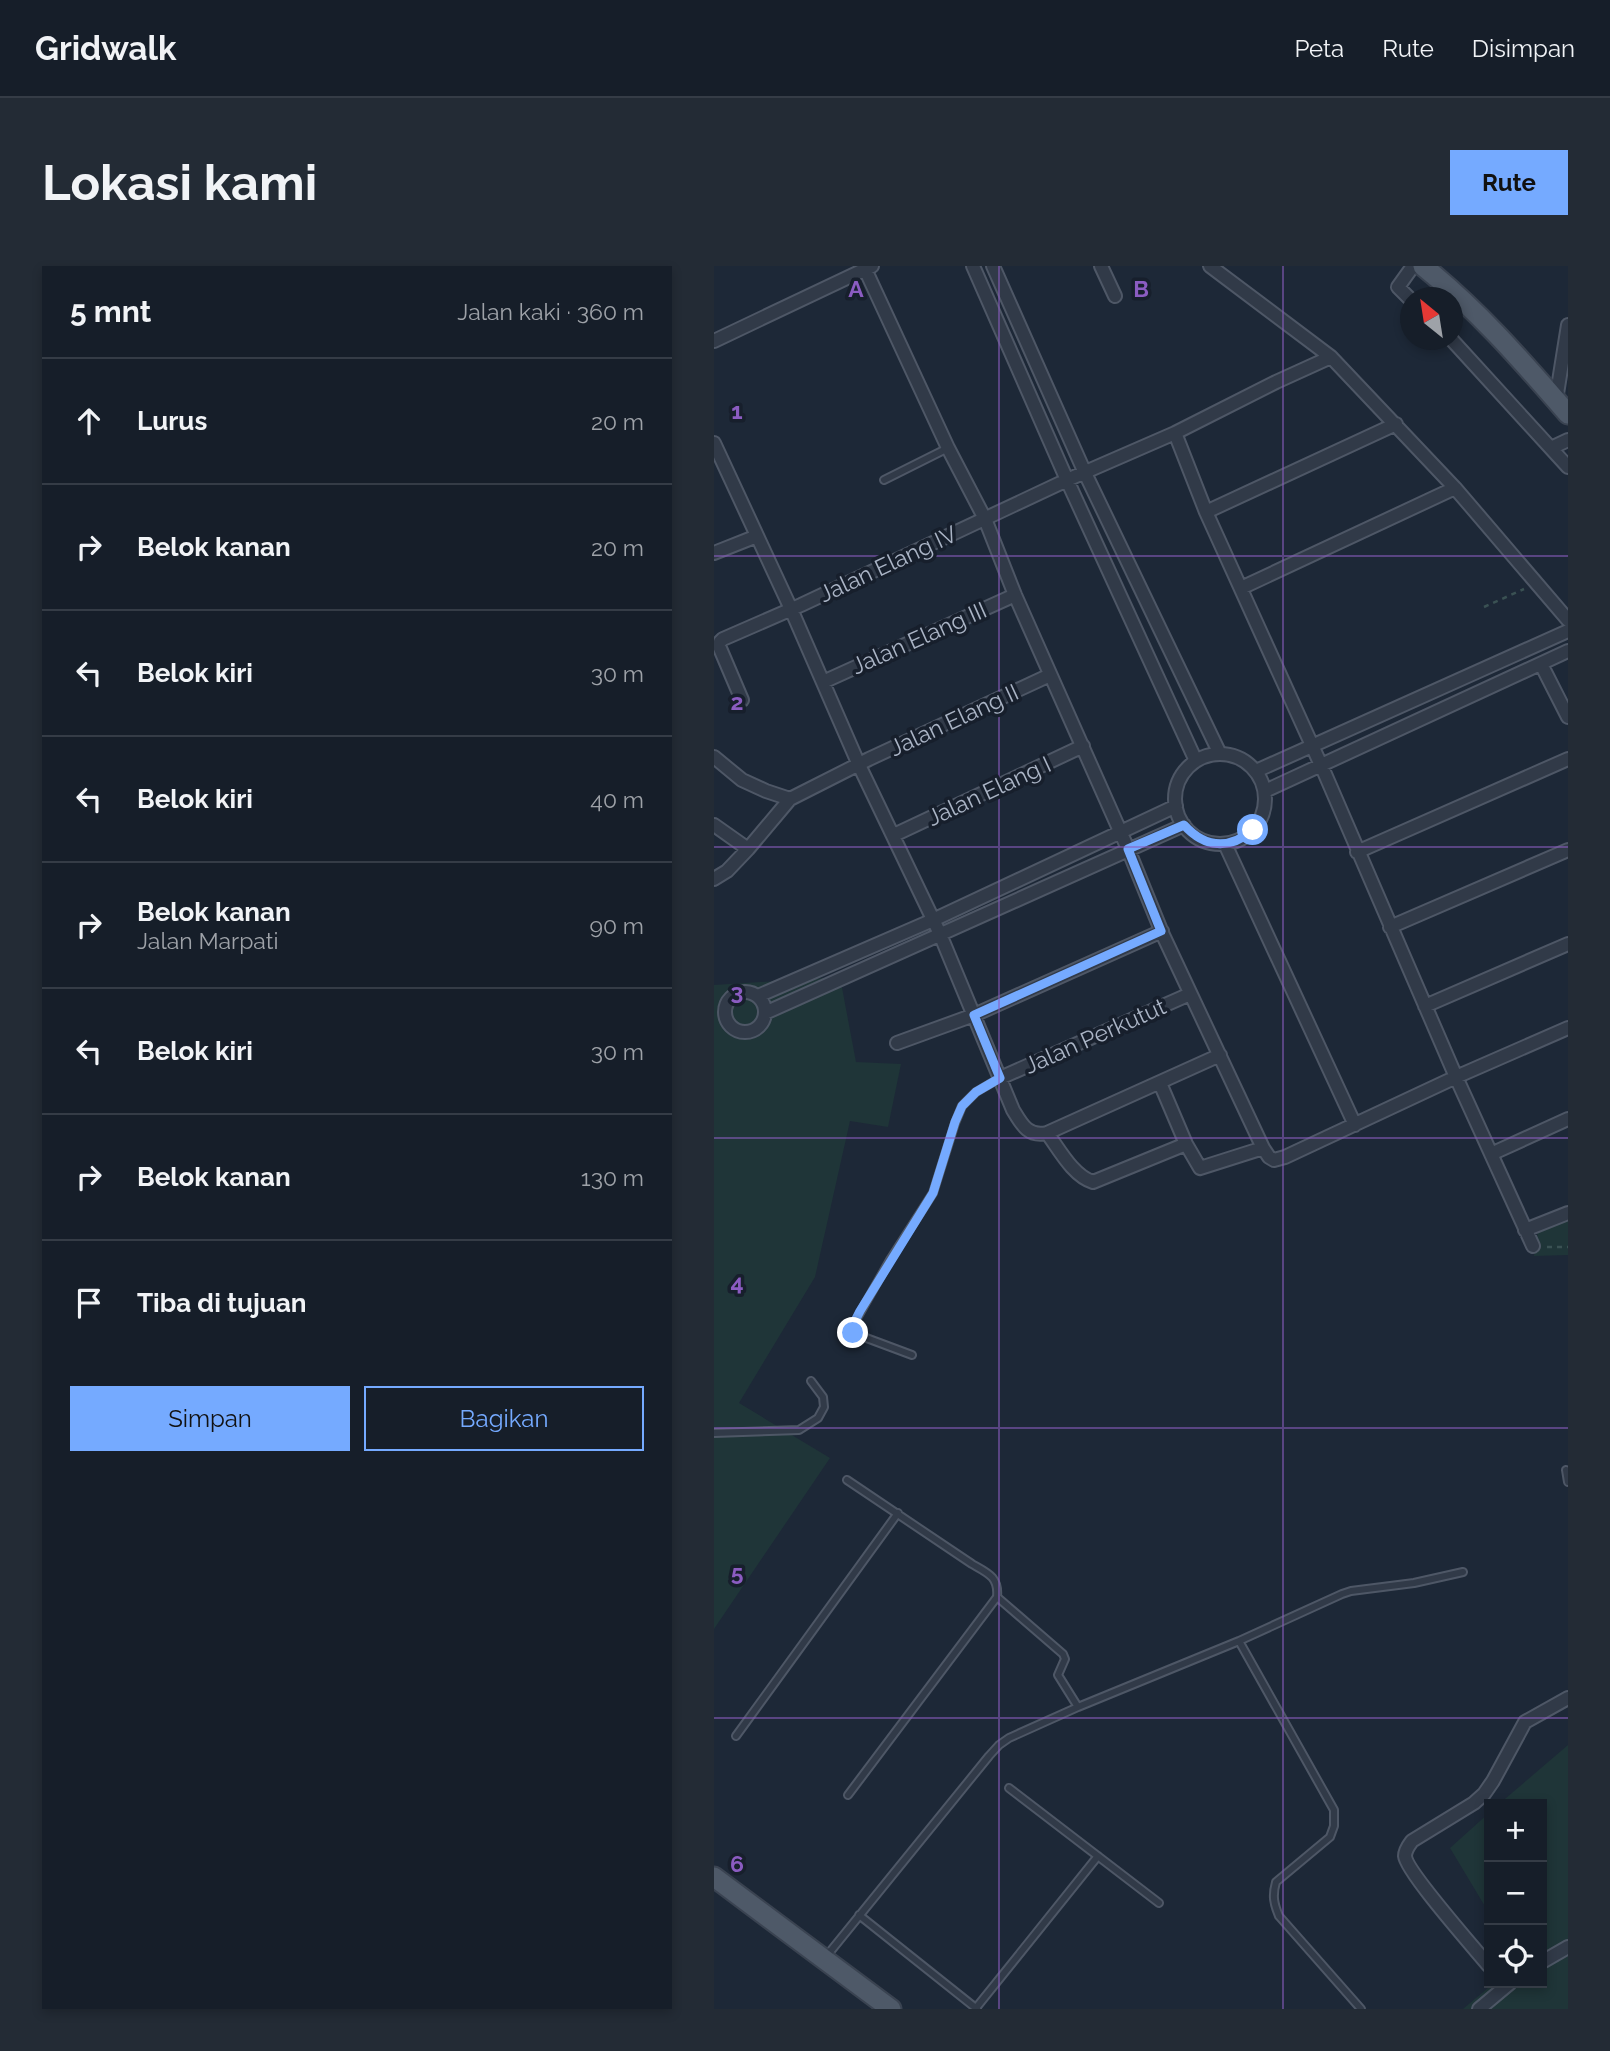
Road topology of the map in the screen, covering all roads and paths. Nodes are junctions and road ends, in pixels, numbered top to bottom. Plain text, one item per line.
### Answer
1 (973, 266) edge
2 (993, 266) edge
3 (1101, 266) edge
4 (1210, 266) edge
5 (1413, 266) edge
6 (1423, 266) edge
7 (869, 268) edge
8 (1400, 289) edge
9 (1115, 296) dead end
10 (1568, 325) edge
11 (714, 341) edge
12 (1461, 350) edge
13 (1331, 357) junction
14 (1562, 407) edge
15 (1396, 424) junction
16 (1175, 433) junction
17 (1568, 440) edge
18 (714, 443) edge
19 (948, 448) junction
20 (1551, 449) junction
21 (1568, 467) edge
22 (1085, 473) junction
23 (884, 480) dead end
24 (1067, 480) junction
25 (1455, 488) junction
26 (1206, 512) junction
27 (985, 519) junction
28 (757, 536) junction
29 (714, 553) edge
30 (1536, 584) junction
31 (1241, 589) junction
32 (1015, 595) junction
33 (1484, 607) dead end
34 (791, 609) junction
35 (1568, 620) edge
36 (1568, 631) edge
37 (1568, 651) edge
38 (1541, 664) junction
39 (1050, 676) junction
40 (823, 682) junction
41 (742, 700) dead end
42 (1568, 717) edge
43 (1083, 746) junction
44 (1311, 748) junction
45 (1220, 754) junction
46 (714, 757) edge
47 (1568, 759) edge
48 (1196, 761) junction
49 (1319, 764) junction
50 (859, 765) junction
51 (1256, 771) junction
52 (1265, 791) junction
53 (790, 799) junction
54 (1176, 806) junction
55 (714, 825) edge
56 (1184, 825) junction
57 (1121, 832) junction
58 (894, 835) junction
59 (1225, 844) junction
60 (748, 849) junction
61 (1128, 849) junction
62 (1568, 850) edge
63 (1357, 852) junction
64 (714, 879) edge
65 (933, 920) junction
66 (1390, 927) junction
67 (1161, 931) junction
68 (940, 934) junction
69 (1568, 944) edge
70 (1190, 994) junction
71 (758, 996) junction
72 (721, 1001) edge
73 (1425, 1006) junction
74 (765, 1013) junction
75 (974, 1015) junction
76 (719, 1016) edge
77 (1568, 1028) edge
78 (897, 1042) dead end
79 (1220, 1055) junction
80 (1456, 1077) junction
81 (1000, 1078) junction
82 (1160, 1083) junction
83 (1568, 1119) edge
84 (1355, 1125) junction
85 (1047, 1133) junction
86 (1186, 1144) junction
87 (1263, 1148) junction
88 (1491, 1154) junction
89 (1568, 1213) edge
90 (1525, 1230) junction
91 (1533, 1245) joint
92 (1568, 1247) edge
93 (912, 1355) dead end
94 (811, 1381) dead end
95 (714, 1433) edge
96 (1566, 1470) dead end
97 (847, 1480) dead end
98 (1568, 1482) edge
99 (898, 1513) junction
100 (1463, 1572) dead end
101 (997, 1597) junction
102 (1240, 1641) junction
103 (1568, 1698) edge
104 (1078, 1707) junction
105 (736, 1736) dead end
106 (1009, 1788) dead end
107 (848, 1796) dead end
108 (1098, 1856) junction
109 (714, 1877) edge
110 (1159, 1903) dead end
111 (859, 1915) junction
112 (1568, 1947) edge
113 (824, 1959) junction
114 (1547, 1959) edge
115 (1484, 1960) edge
116 (1502, 1988) edge
117 (891, 2009) edge
118 (977, 2009) edge
119 (1362, 2009) edge
120 (1479, 2009) edge

1 - 24 street
2 - 22 street
3 - 9 street
4 - 13 street
5 - 8 street
6 - 14 main road
7 - 11 street
7 - 19 street
10 - 14 street
12 - 20 street
13 - 15 street
13 - 16 street, Jalan Elang IV
15 - 25 street
15 - 26 street
16 - 22 street, Jalan Elang IV
16 - 26 street
17 - 20 street
18 - 28 street
19 - 23 lane
19 - 27 street
20 - 21 street
22 - 24 street, Jalan Elang IV
22 - 45 street
24 - 27 street, Jalan Elang IV
24 - 48 street
25 - 30 street
25 - 31 street
26 - 31 street
27 - 32 street
27 - 34 street, Jalan Elang IV
28 - 29 street
28 - 34 street
30 - 33 path
30 - 35 street
31 - 44 street
32 - 39 street
32 - 40 street, Jalan Elang III
34 - 40 street
34 - 41 street, Jalan Elang IV
36 - 44 street
37 - 38 street
38 - 42 street
38 - 49 street
39 - 43 street
39 - 50 street, Jalan Elang II
40 - 50 street
43 - 57 street
43 - 58 street, Jalan Elang I
44 - 49 street
44 - 51 street
45 - 48 street
45 - 51 street
46 - 53 street
47 - 63 street
48 - 54 street
49 - 52 street
49 - 63 street
50 - 53 street, Jalan Elang II
50 - 58 street
51 - 52 street
52 - 59 street
53 - 60 street
54 - 56 street
54 - 57 street
55 - 60 street
56 - 59 street
56 - 61 street
57 - 61 street
57 - 65 street
58 - 65 street
59 - 84 street
60 - 64 street
61 - 67 street
61 - 68 street
62 - 66 street
63 - 66 street
65 - 68 street
65 - 71 street
66 - 73 street
67 - 70 street
67 - 75 street
68 - 74 street
68 - 75 street
69 - 73 street
70 - 79 street
70 - 81 street, Jalan Perkutut
71 - 72 street
71 - 74 street
72 - 76 street
73 - 80 street
74 - 76 street
75 - 78 street
75 - 81 street
77 - 80 street
79 - 82 street
79 - 87 street
80 - 84 street
80 - 88 street
81 - 85 street
81 - 93 lane
82 - 85 street
82 - 86 street
83 - 88 street
84 - 87 street
85 - 86 street
86 - 87 street
88 - 90 street
89 - 90 street
90 - 91 street
91 - 92 path
94 - 95 lane
96 - 98 lane
97 - 99 lane
99 - 101 lane
99 - 105 lane
100 - 102 lane
101 - 104 lane
101 - 107 lane
102 - 104 lane
102 - 119 lane
103 - 115 street
104 - 111 lane
106 - 108 lane
108 - 110 lane
108 - 118 lane
109 - 113 main road
111 - 113 lane
111 - 118 lane
112 - 114 street
113 - 117 main road
116 - 120 street

